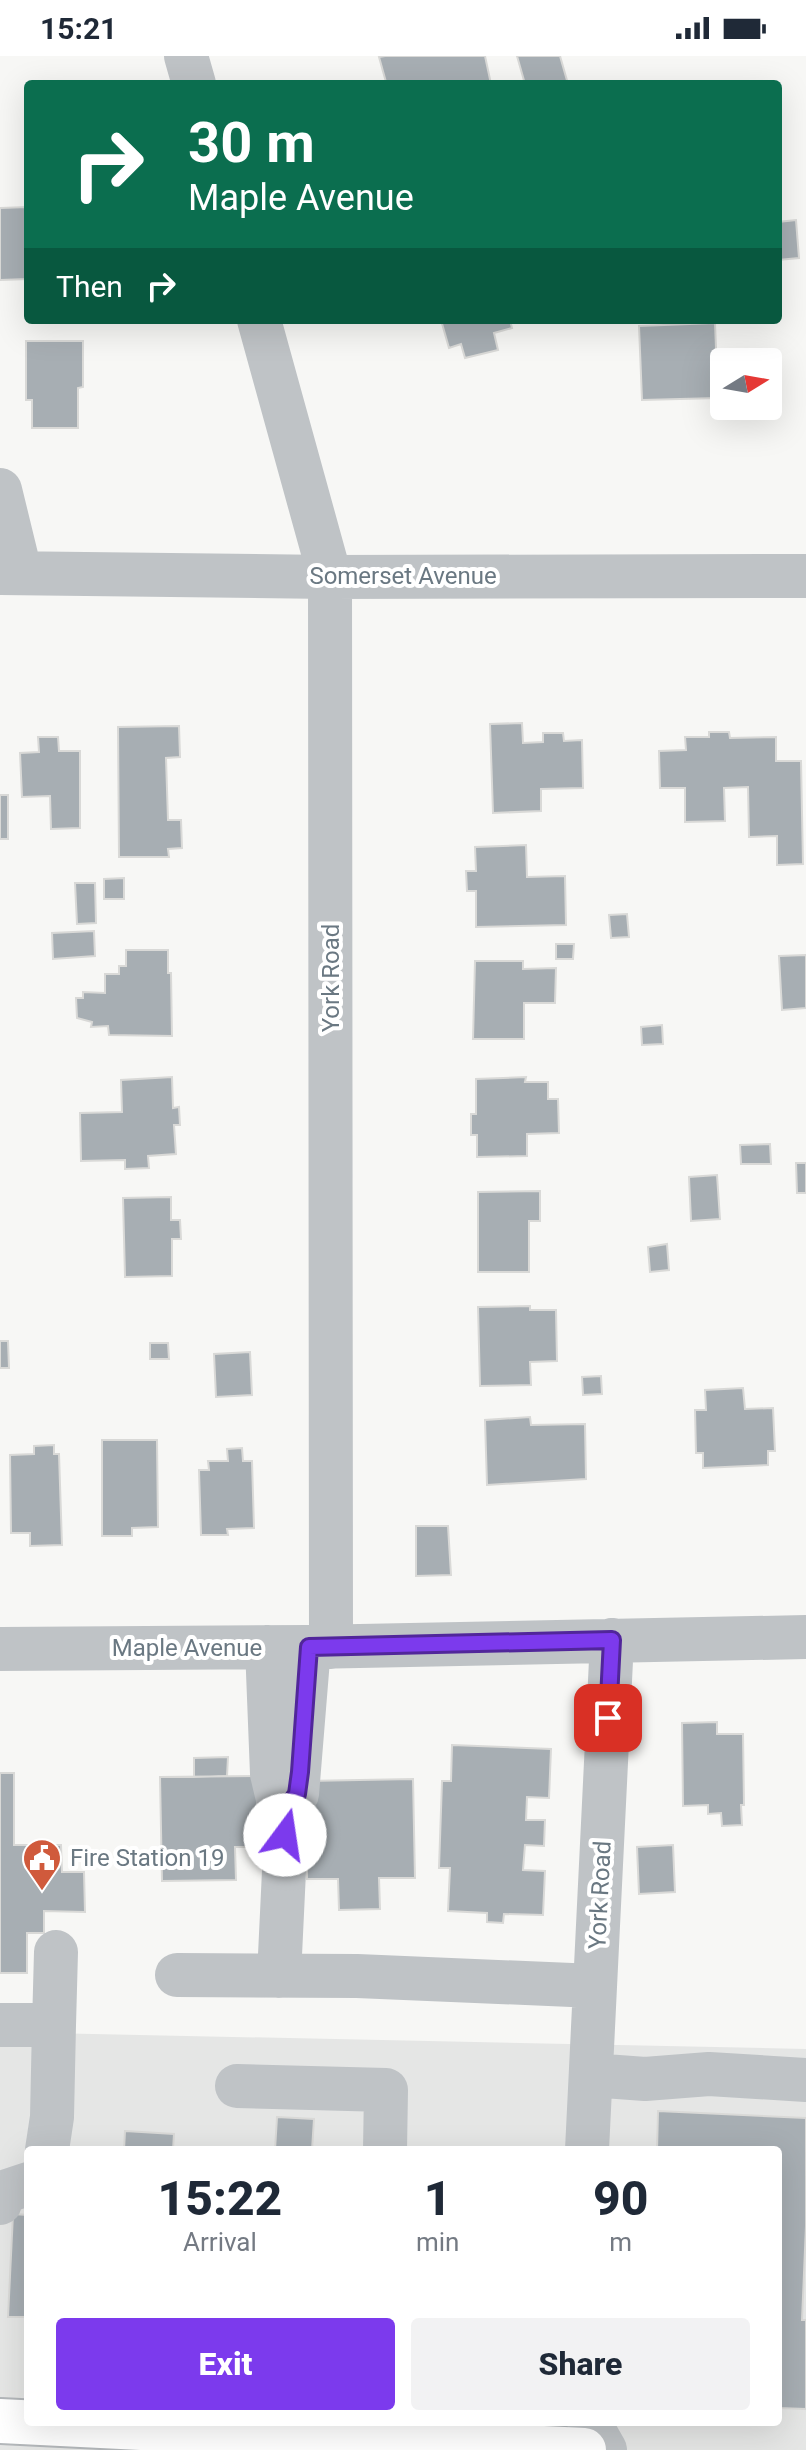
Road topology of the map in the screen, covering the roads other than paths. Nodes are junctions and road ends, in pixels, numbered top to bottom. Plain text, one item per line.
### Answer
1 (186, 56) edge
2 (193, 80) edge
3 (260, 324) edge
4 (0, 490) edge
5 (10, 572) edge
6 (806, 576) edge
7 (330, 577) junction
8 (806, 1637) edge
9 (612, 1640) junction
10 (302, 1647) junction
11 (0, 1649) edge
12 (56, 1952) dead end
13 (177, 1975) dead end
14 (279, 1976) junction
15 (595, 1986) junction
16 (0, 2025) edge
17 (54, 2025) junction
18 (591, 2075) junction
19 (806, 2080) edge
20 (237, 2086) dead end
21 (48, 2146) edge
22 (385, 2146) edge
23 (587, 2146) edge
24 (24, 2185) edge
25 (0, 2203) edge
26 (0, 2421) edge
27 (24, 2422) edge
28 (188, 2426) edge
29 (591, 2426) edge
30 (377, 2431) edge
31 (584, 2450) edge
32 (605, 2450) edge

1 - 2 street
3 - 7 street, York Road
4 - 5 street
5 - 7 street, Somerset Avenue
6 - 7 street, Somerset Avenue
7 - 10 street, York Road
8 - 9 street, Maple Avenue
9 - 10 street, Maple Avenue
9 - 15 street, York Road
10 - 11 street, Maple Avenue
10 - 14 street, York Road
12 - 17 street
13 - 14 street
14 - 15 street
15 - 18 street, York Road
16 - 17 street
17 - 21 street
18 - 19 street
18 - 23 street, York Road
20 - 22 street
24 - 25 street
26 - 27 main road
28 - 30 main road
29 - 32 street
30 - 31 main road

